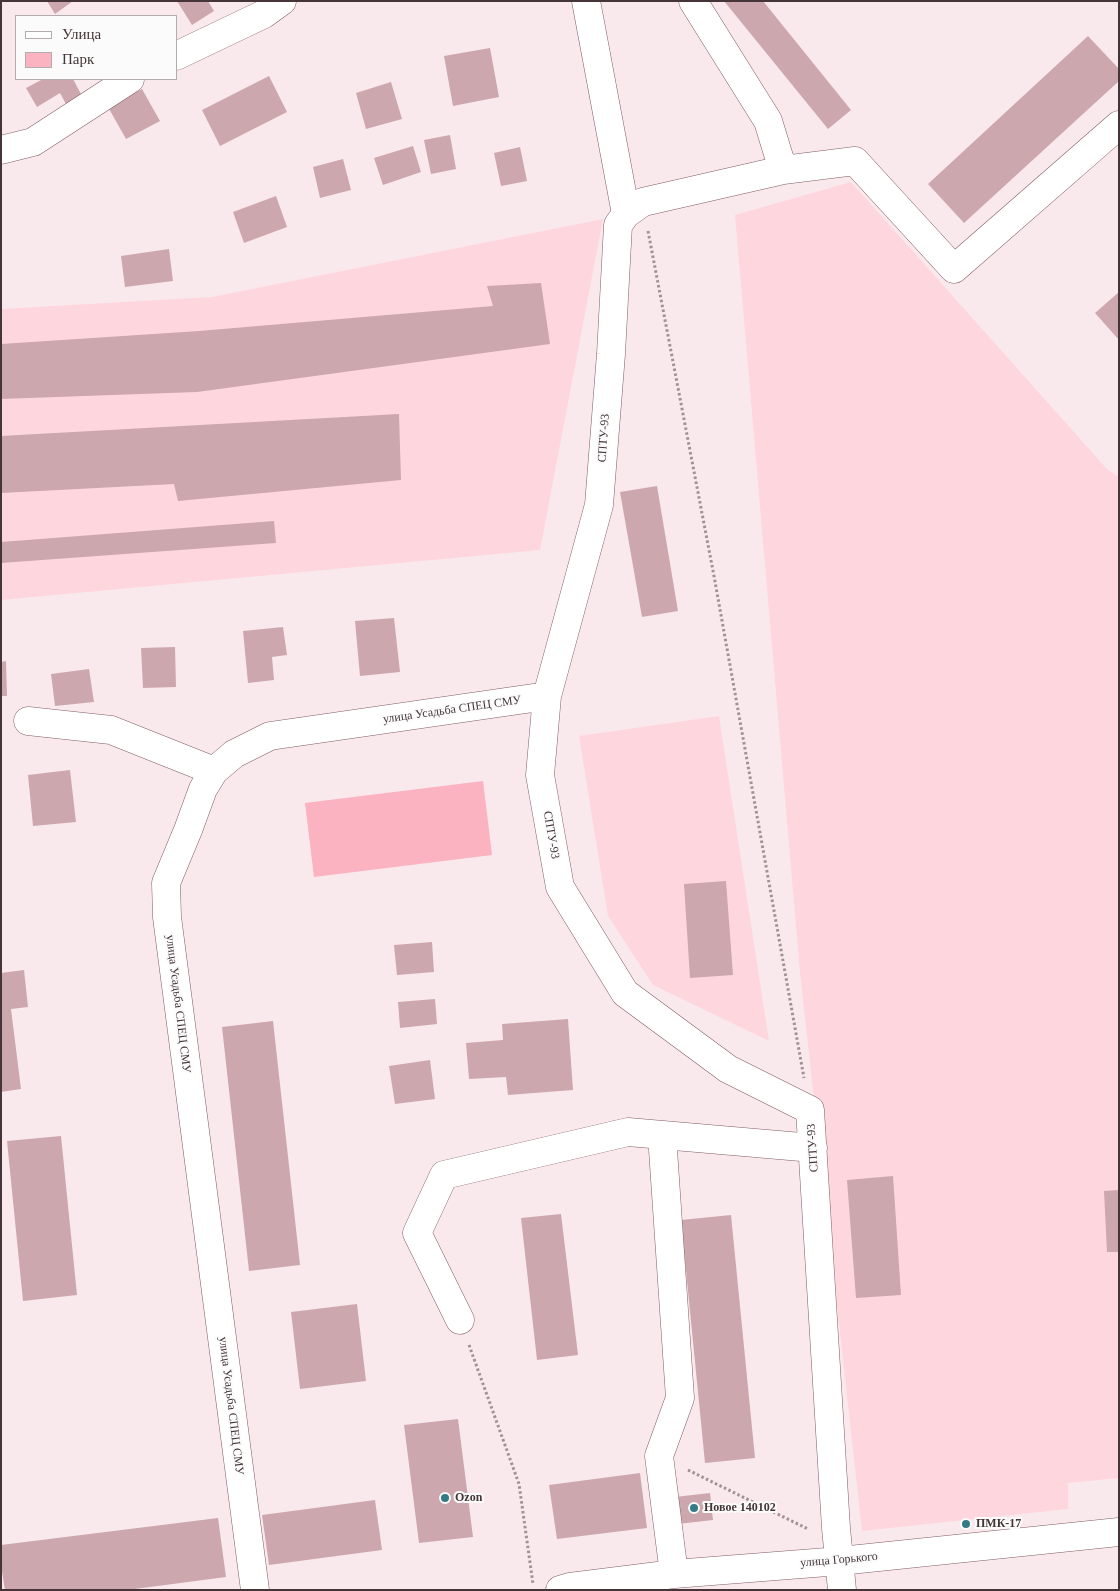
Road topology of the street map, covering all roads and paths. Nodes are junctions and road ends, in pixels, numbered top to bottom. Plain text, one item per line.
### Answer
1 (586, 1) edge
2 (693, 1) edge
3 (268, 6) edge
4 (178, 55) edge
5 (128, 80) edge
6 (1119, 125) edge
7 (1, 150) edge
8 (783, 170) junction
9 (634, 208) junction
10 (546, 696) junction
11 (28, 721) dead end
12 (214, 771) junction
13 (810, 1110) junction
14 (662, 1135) junction
15 (814, 1148) junction
16 (460, 1320) joint
17 (659, 1456) junction
18 (1119, 1532) edge
19 (839, 1552) junction
20 (674, 1574) junction
21 (255, 1590) edge
22 (534, 1590) edge
23 (560, 1590) edge
24 (842, 1590) edge

1 - 9 street
2 - 8 street
3 - 4 street
5 - 7 street
6 - 8 street
8 - 9 street
9 - 10 street, СПТУ-93
9 - 13 path
10 - 12 street, улица Усадьба СПЕЦ СМУ
10 - 13 street, СПТУ-93
11 - 12 street
12 - 21 street, улица Усадьба СПЕЦ СМУ
13 - 15 street, СПТУ-93
14 - 15 street
14 - 16 street
14 - 17 street
15 - 19 street, СПТУ-93
16 - 22 path
17 - 19 path
17 - 20 street
18 - 19 street, улица Горького
19 - 20 street, улица Горького
19 - 24 street, СПТУ-93
20 - 23 street, улица Горького

